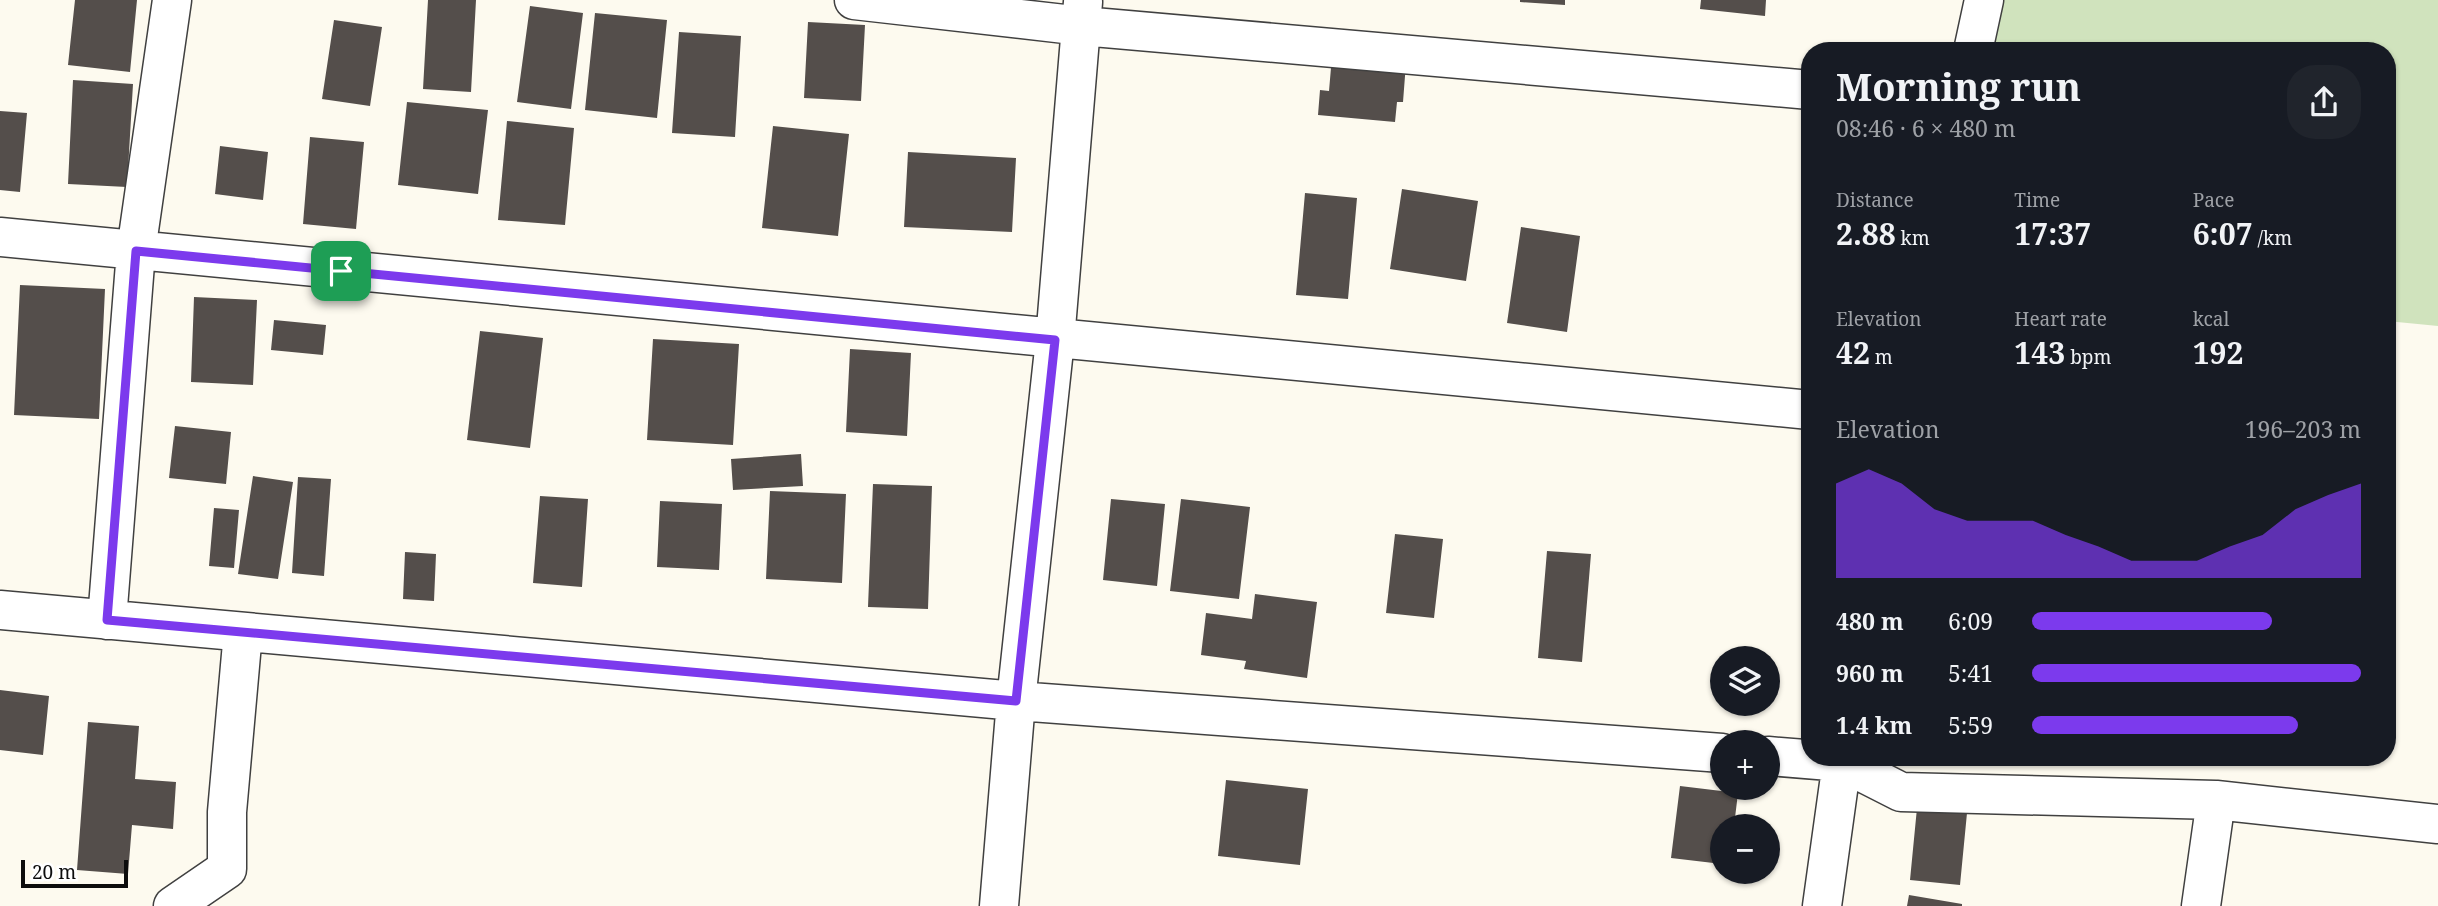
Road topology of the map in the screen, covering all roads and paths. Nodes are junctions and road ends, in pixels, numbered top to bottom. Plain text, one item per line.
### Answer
1 (172, 0) edge
2 (854, 0) edge
3 (1984, 0) edge
4 (1083, 13) edge
5 (1975, 42) edge
6 (1801, 89) edge
7 (0, 237) edge
8 (136, 251) junction
9 (1055, 340) junction
10 (1801, 409) edge
11 (0, 610) edge
12 (107, 620) junction
13 (243, 632) junction
14 (1016, 701) junction
15 (1710, 752) edge
16 (1780, 757) edge
17 (1801, 759) edge
18 (1841, 766) edge
19 (1861, 766) edge
20 (1903, 775) edge
21 (2216, 800) junction
22 (2438, 824) edge
23 (227, 869) junction
24 (173, 906) edge
25 (205, 906) edge
26 (999, 906) edge
27 (1822, 906) edge
28 (2201, 906) edge

1 - 8 street
2 - 4 street
3 - 5 street
4 - 6 street
4 - 9 street
7 - 8 street
8 - 9 street
8 - 12 street
9 - 10 street
9 - 14 street
11 - 12 street
12 - 13 street
13 - 14 street
13 - 23 street
14 - 15 street
14 - 26 street
16 - 17 street
18 - 27 street
19 - 20 street
20 - 21 street
21 - 22 street
21 - 28 street
23 - 24 street
23 - 25 street

